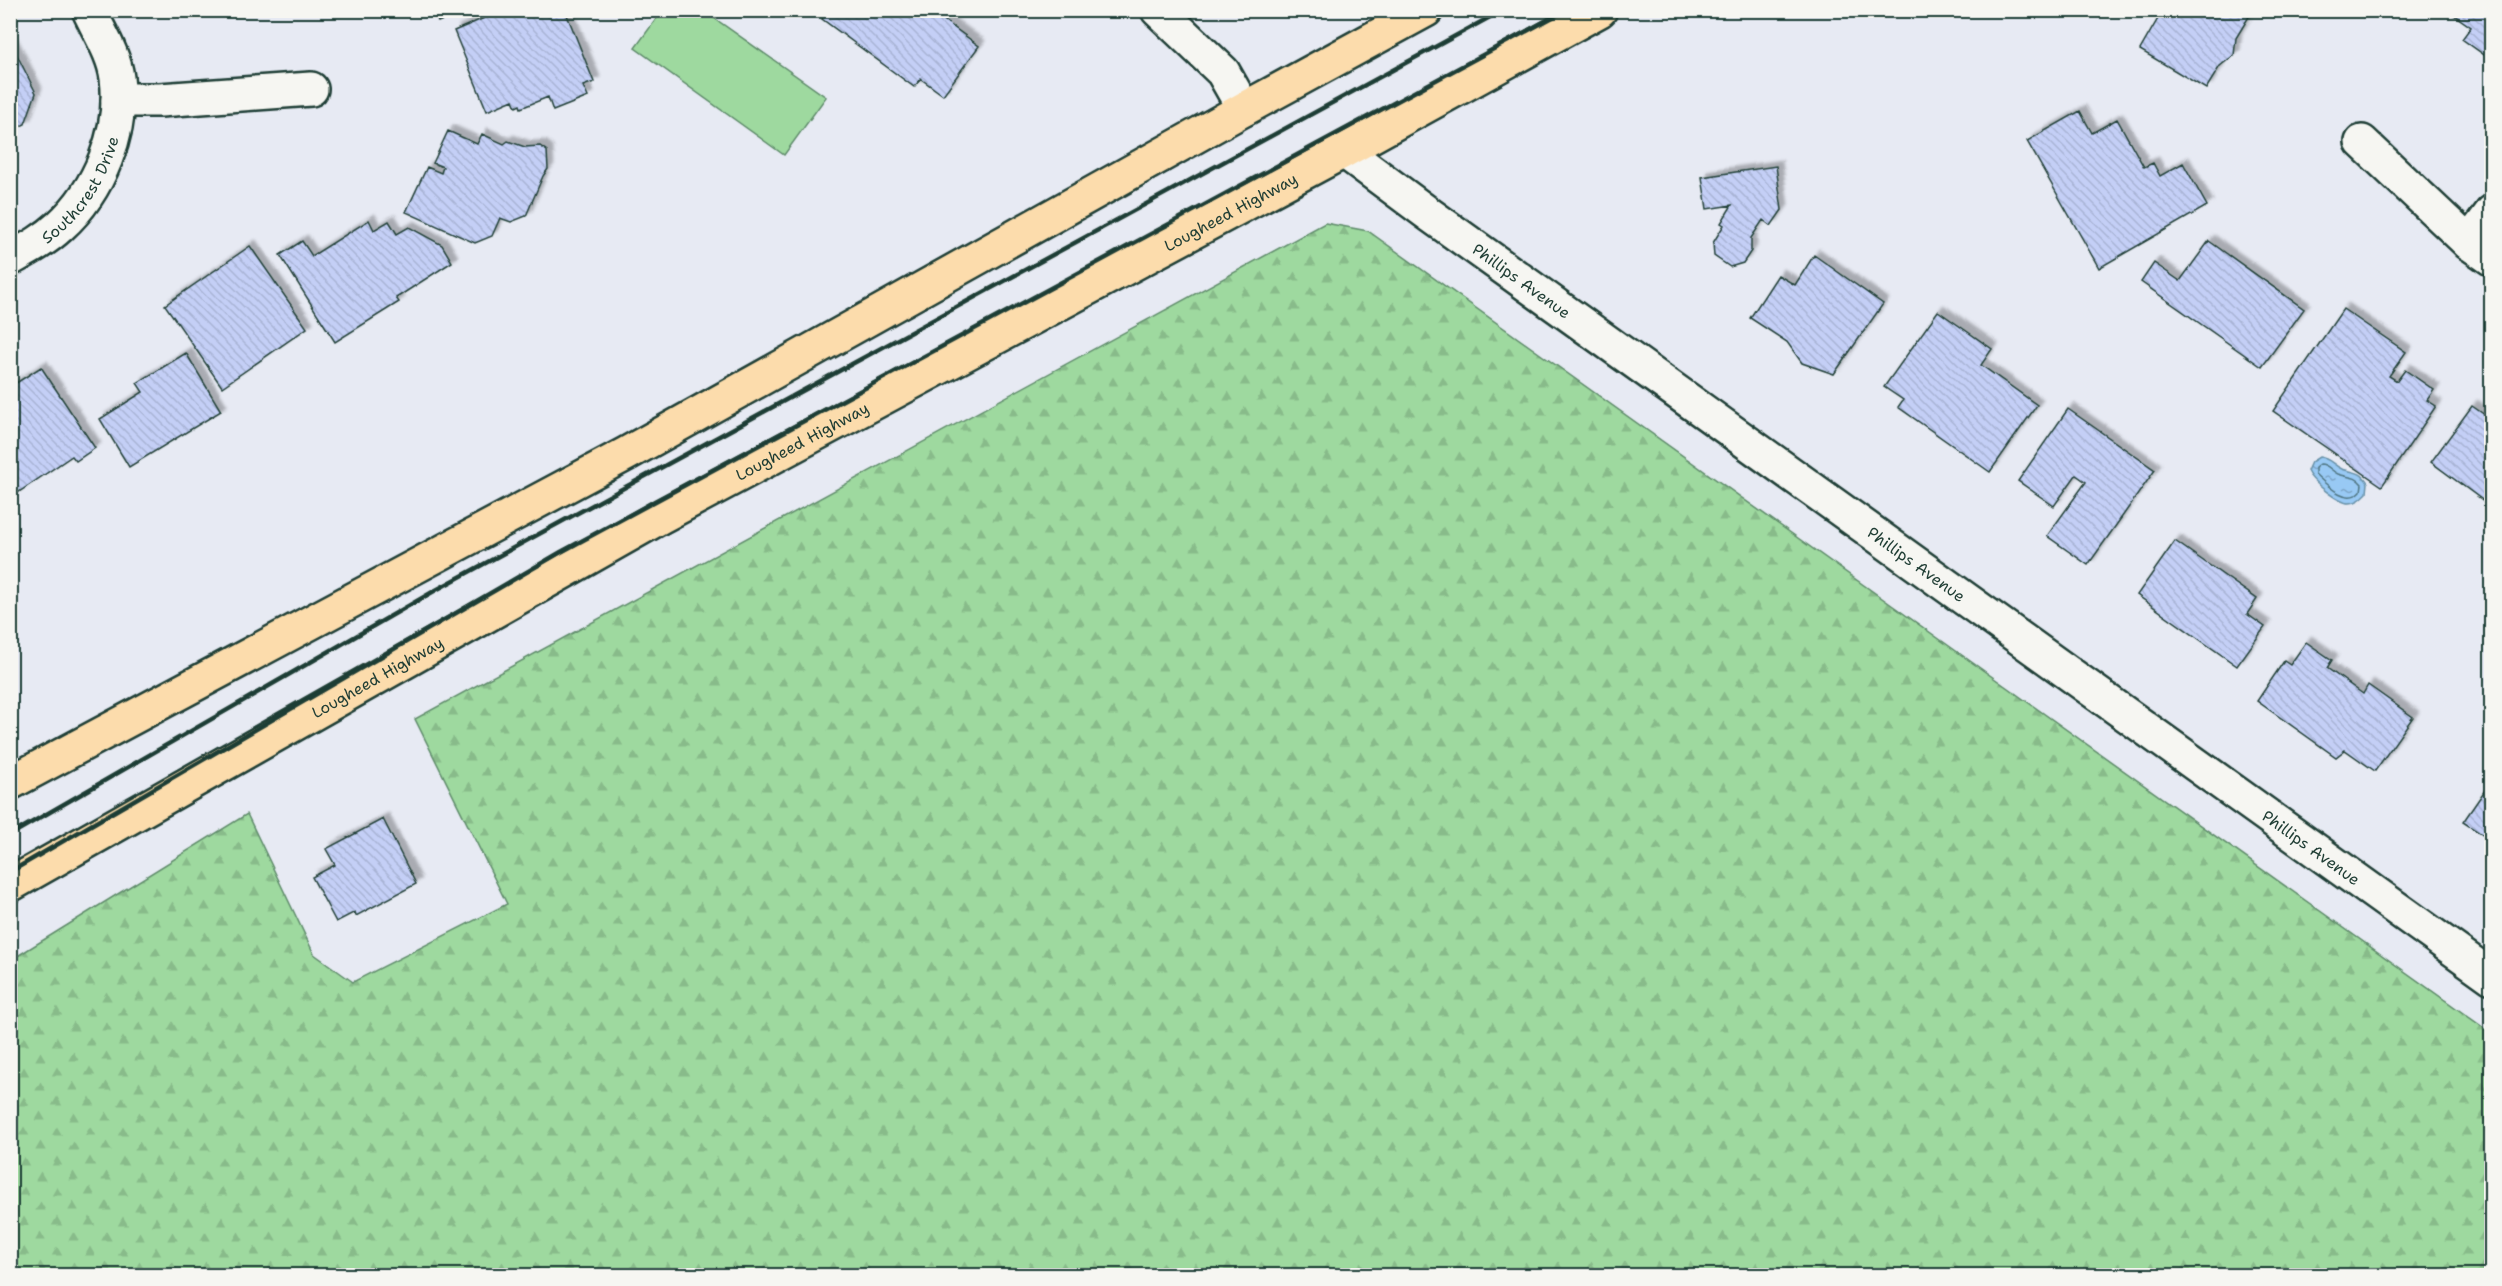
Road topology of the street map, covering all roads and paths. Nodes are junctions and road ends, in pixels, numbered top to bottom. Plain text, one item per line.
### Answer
1 (89, 10) edge
2 (1158, 10) edge
3 (1426, 10) edge
4 (1600, 10) edge
5 (311, 89) dead end
6 (118, 100) junction
7 (1244, 109) junction
8 (2362, 142) dead end
9 (1344, 151) junction
10 (2492, 212) edge
11 (2480, 251) edge
12 (10, 259) edge
13 (10, 783) edge
14 (10, 885) edge
15 (2492, 977) edge

1 - 6 street, Southcrest Drive
2 - 7 street
3 - 7 main road
4 - 9 main road, Lougheed Highway
5 - 6 street
6 - 12 street, Southcrest Drive
7 - 13 main road
8 - 11 street
9 - 14 main road, Lougheed Highway
9 - 15 street, Phillips Avenue
10 - 11 street

